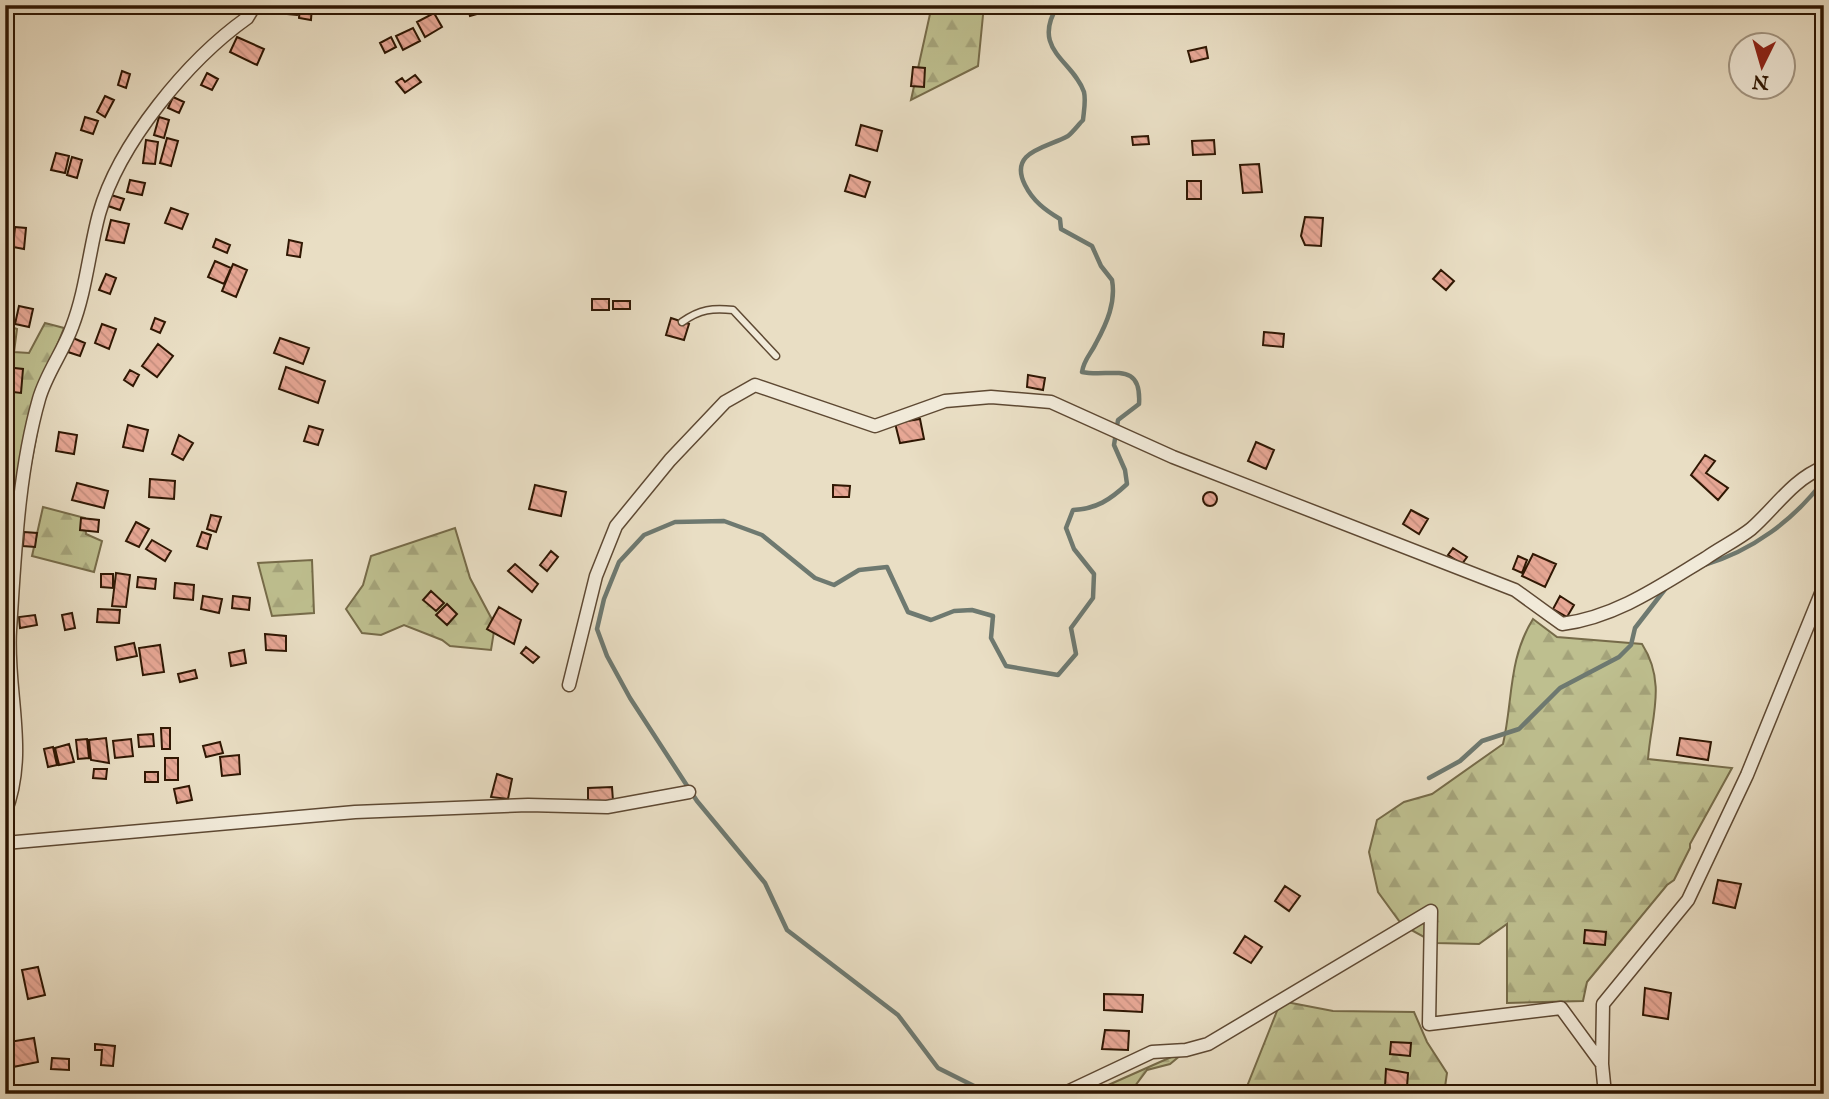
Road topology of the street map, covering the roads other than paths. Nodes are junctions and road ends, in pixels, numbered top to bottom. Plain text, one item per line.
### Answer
1 (255, 5) edge
2 (682, 322) dead end
3 (776, 356) dead end
4 (1824, 467) edge
5 (1824, 586) edge
6 (569, 685) dead end
7 (690, 792) dead end
8 (5, 813) edge
9 (5, 843) edge
10 (1602, 1064) junction
11 (1063, 1094) edge
12 (1605, 1094) edge

1 - 8 street
2 - 3 lane
4 - 6 street
5 - 10 street
7 - 9 street
10 - 11 street
10 - 12 street

